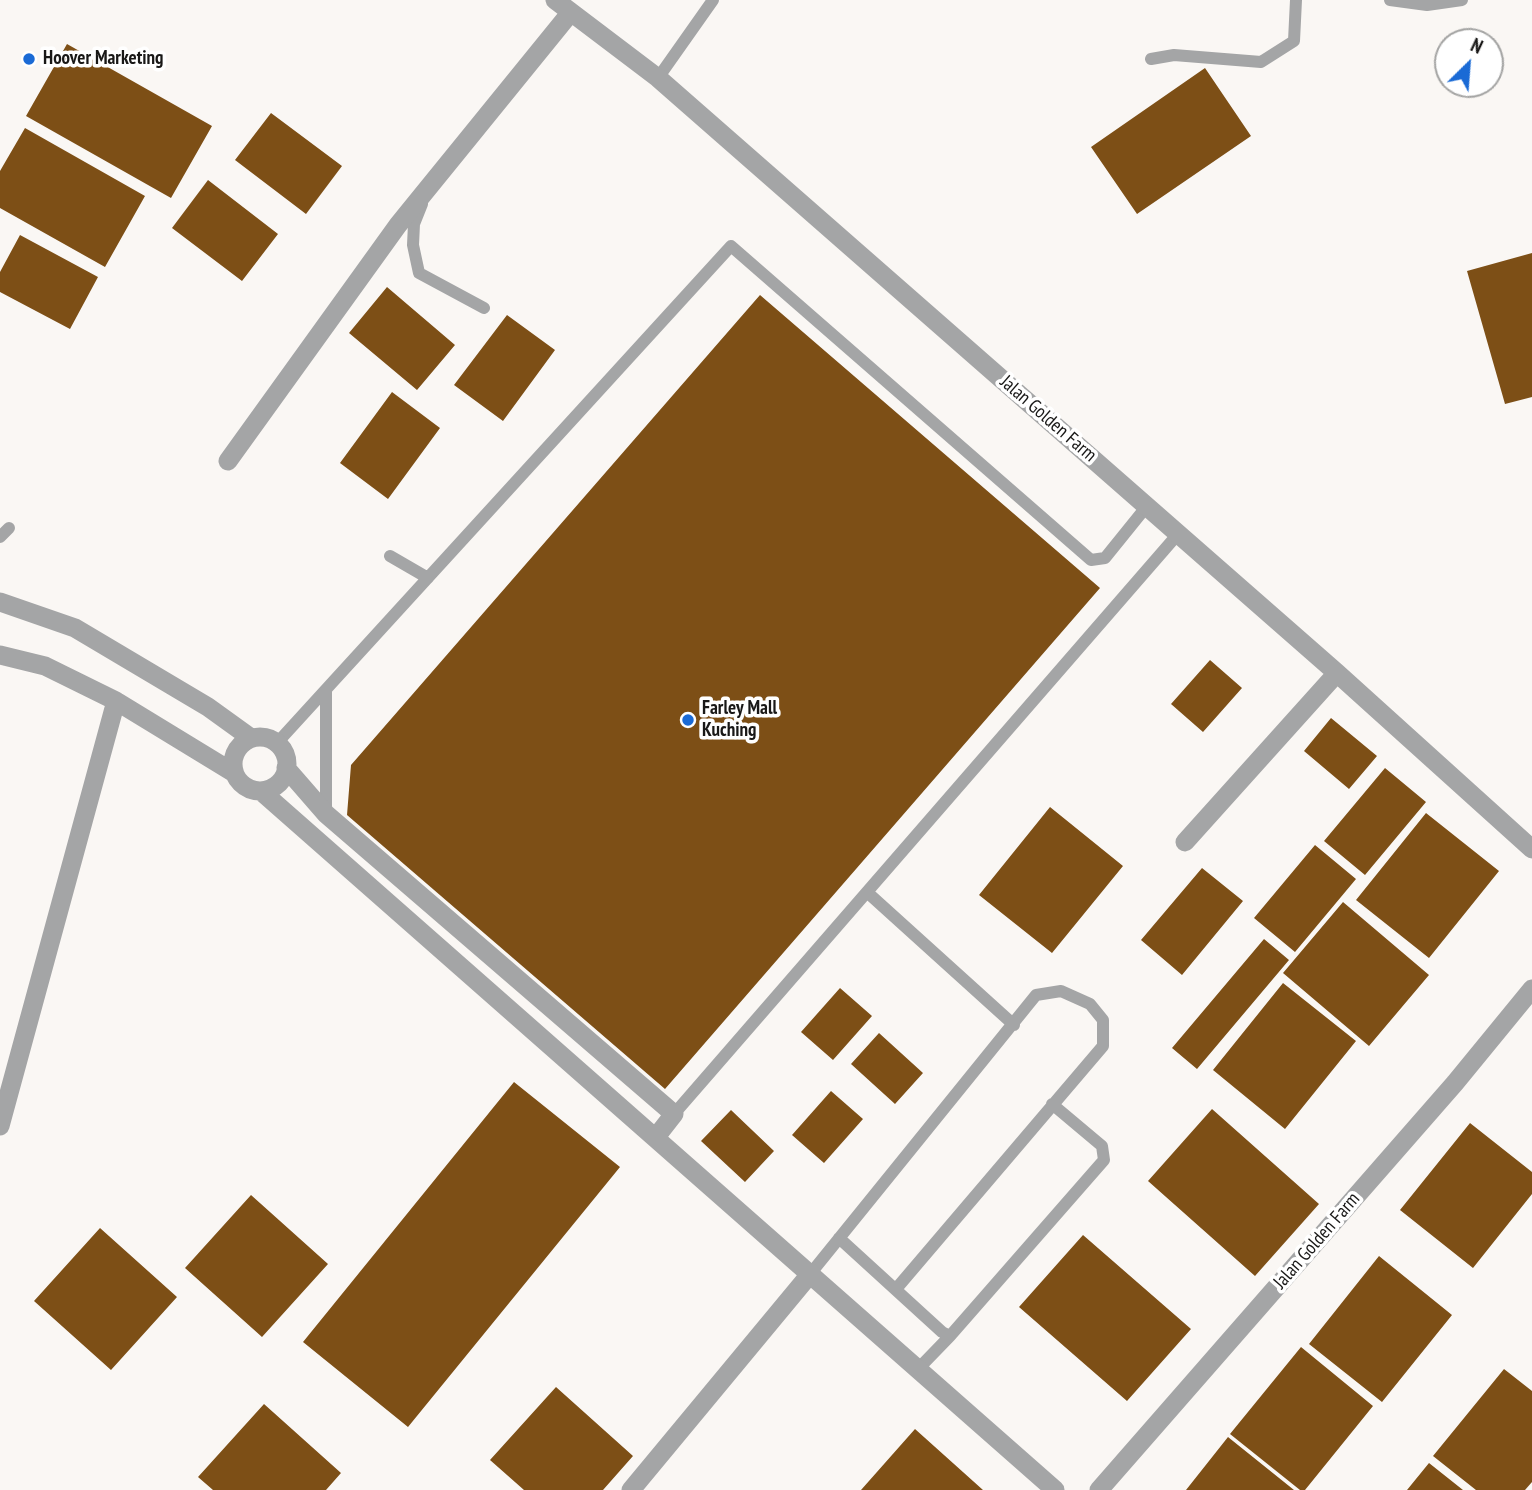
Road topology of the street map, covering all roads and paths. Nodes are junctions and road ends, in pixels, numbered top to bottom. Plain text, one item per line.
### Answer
1 (555, 0) edge
2 (713, 0) edge
3 (1296, 0) edge
4 (1390, 0) edge
5 (1462, 0) edge
6 (571, 12) junction
7 (1151, 59) dead end
8 (658, 78) junction
9 (429, 187) junction
10 (484, 308) dead end
11 (228, 461) dead end
12 (1147, 506) junction
13 (1178, 534) junction
14 (390, 556) dead end
15 (428, 578) junction
16 (0, 602) edge
17 (0, 655) edge
18 (1337, 673) junction
19 (326, 690) junction
20 (116, 701) junction
21 (251, 738) junction
22 (277, 743) junction
23 (286, 768) junction
24 (234, 773) junction
25 (261, 791) junction
26 (326, 814) junction
27 (1185, 842) dead end
28 (1532, 849) edge
29 (868, 893) junction
30 (1532, 989) edge
31 (1014, 1025) junction
32 (1052, 1104) junction
33 (674, 1114) junction
34 (0, 1126) edge
35 (656, 1137) junction
36 (839, 1238) junction
37 (811, 1273) junction
38 (896, 1289) junction
39 (950, 1336) junction
40 (919, 1368) junction
41 (631, 1490) edge
42 (1055, 1490) edge
43 (1099, 1490) edge

1 - 6 street, Jalan Golden Farm
2 - 8 lane
3 - 7 lane
4 - 5 lane
6 - 8 street, Jalan Golden Farm
6 - 9 street
8 - 12 street, Jalan Golden Farm
9 - 10 lane
9 - 11 street
12 - 13 street, Jalan Golden Farm
12 - 15 lane
13 - 18 street, Jalan Golden Farm
13 - 29 lane
14 - 15 lane
15 - 19 lane
16 - 21 street
17 - 20 street
18 - 27 street
18 - 28 street, Jalan Golden Farm
19 - 22 lane
19 - 26 lane
20 - 24 street
20 - 34 street
21 - 22 street
21 - 24 street
22 - 23 street
23 - 25 street
23 - 26 street
24 - 25 street
25 - 35 street
26 - 33 street
29 - 31 lane
29 - 33 lane
30 - 43 street, Jalan Golden Farm
31 - 32 lane
31 - 36 lane
32 - 38 lane
32 - 39 lane
33 - 35 street
35 - 37 street
36 - 37 lane
36 - 38 lane
37 - 40 street
37 - 41 street
38 - 39 lane
39 - 40 lane
40 - 42 street

